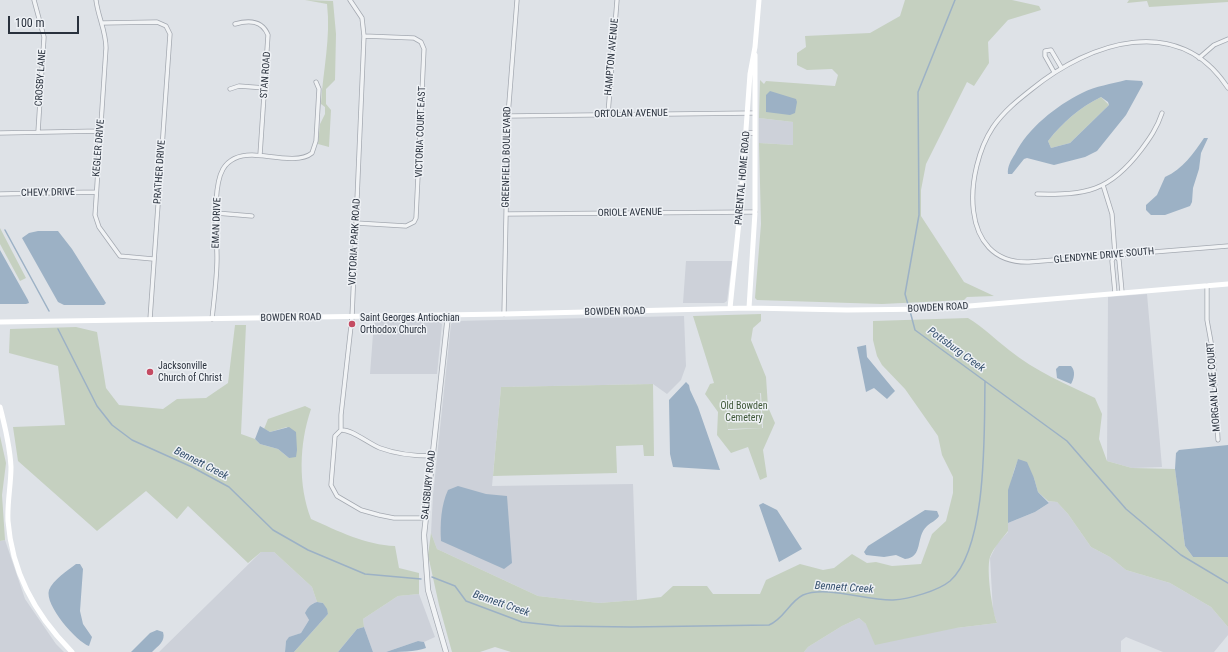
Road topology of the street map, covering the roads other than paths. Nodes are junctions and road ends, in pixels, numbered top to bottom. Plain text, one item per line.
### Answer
1 (34, 0) edge
2 (96, 0) edge
3 (350, 0) edge
4 (518, 0) edge
5 (617, 0) edge
6 (759, 0) edge
7 (102, 23) junction
8 (235, 24) dead end
9 (364, 36) junction
10 (1228, 39) edge
11 (755, 47) junction
12 (1199, 58) junction
13 (1061, 67) junction
14 (1054, 72) junction
15 (316, 82) dead end
16 (265, 88) junction
17 (1228, 88) edge
18 (230, 89) dead end
19 (748, 112) junction
20 (754, 113) junction
21 (1162, 113) dead end
22 (608, 114) junction
23 (508, 116) junction
24 (100, 131) junction
25 (38, 132) junction
26 (0, 133) edge
27 (746, 133) junction
28 (754, 134) junction
29 (260, 155) junction
30 (1103, 185) junction
31 (95, 192) junction
32 (0, 194) edge
33 (1037, 194) dead end
34 (740, 212) junction
35 (755, 212) junction
36 (216, 213) junction
37 (506, 214) junction
38 (252, 216) dead end
39 (356, 223) junction
40 (1228, 246) edge
41 (1115, 255) junction
42 (153, 259) junction
43 (1228, 284) edge
44 (1207, 286) junction
45 (1122, 292) junction
46 (1115, 293) junction
47 (730, 308) junction
48 (749, 308) junction
49 (504, 314) junction
50 (448, 315) junction
51 (352, 317) junction
52 (150, 319) junction
53 (212, 319) junction
54 (0, 322) edge
55 (0, 407) edge
56 (341, 430) junction
57 (1218, 440) dead end
58 (432, 456) junction
59 (425, 518) junction
60 (72, 652) edge
61 (446, 652) edge

1 - 25 street, CROSBY LANE
2 - 7 street, KEGLER DRIVE
3 - 9 street, VICTORIA PARK ROAD
4 - 23 street, GREENFIELD BOULEVARD
5 - 22 street, HAMPTON AVENUE
6 - 11 main road, PARENTAL HOME ROAD
7 - 24 street, KEGLER DRIVE
7 - 42 street, PRATHER DRIVE
8 - 16 street, STAN ROAD
9 - 39 street, VICTORIA PARK ROAD
9 - 39 street, VICTORIA COURT EAST
10 - 12 street
11 - 19 main road, PARENTAL HOME ROAD
11 - 20 main road, PARENTAL HOME ROAD
12 - 13 street
12 - 17 street
13 - 14 street
13 - 14 street
14 - 41 street, GLENDYNE DRIVE SOUTH
15 - 29 street, EMAN DRIVE
16 - 18 street
16 - 29 street, STAN ROAD
19 - 20 street, ORTOLAN AVENUE
19 - 22 street, ORTOLAN AVENUE
19 - 27 main road, PARENTAL HOME ROAD
20 - 28 main road, PARENTAL HOME ROAD
21 - 30 street
22 - 23 street, ORTOLAN AVENUE
23 - 37 street, GREENFIELD BOULEVARD
24 - 25 street
24 - 31 street, KEGLER DRIVE
25 - 26 street
27 - 28 street
27 - 34 main road, PARENTAL HOME ROAD
28 - 35 main road, PARENTAL HOME ROAD
29 - 36 street, EMAN DRIVE
30 - 33 street
30 - 41 street
31 - 32 street, CHEVY DRIVE
31 - 42 street, KEGLER DRIVE
34 - 35 street, ORIOLE AVENUE
34 - 37 street, ORIOLE AVENUE
34 - 47 main road, PARENTAL HOME ROAD
35 - 48 main road, PARENTAL HOME ROAD
36 - 38 street
36 - 53 street, EMAN DRIVE
37 - 49 street, GREENFIELD BOULEVARD
39 - 51 street, VICTORIA PARK ROAD
40 - 41 street, GLENDYNE DRIVE SOUTH
41 - 45 street
41 - 46 street
42 - 52 street, PRATHER DRIVE
43 - 44 main road, BOWDEN ROAD
44 - 45 main road, BOWDEN ROAD
44 - 57 street, MORGAN LAKE COURT
45 - 46 main road, BOWDEN ROAD
46 - 48 main road, BOWDEN ROAD
47 - 48 main road, BOWDEN ROAD
47 - 49 main road, BOWDEN ROAD
49 - 50 main road, BOWDEN ROAD
50 - 51 main road, BOWDEN ROAD
50 - 58 street, SALISBURY ROAD
51 - 53 main road, BOWDEN ROAD
51 - 56 street, VICTORIA PARK ROAD
52 - 53 main road, BOWDEN ROAD
52 - 54 main road, BOWDEN ROAD
55 - 60 main road
56 - 58 street
56 - 59 street, VICTORIA PARK ROAD
58 - 59 street, SALISBURY ROAD
59 - 61 street, SALISBURY ROAD

